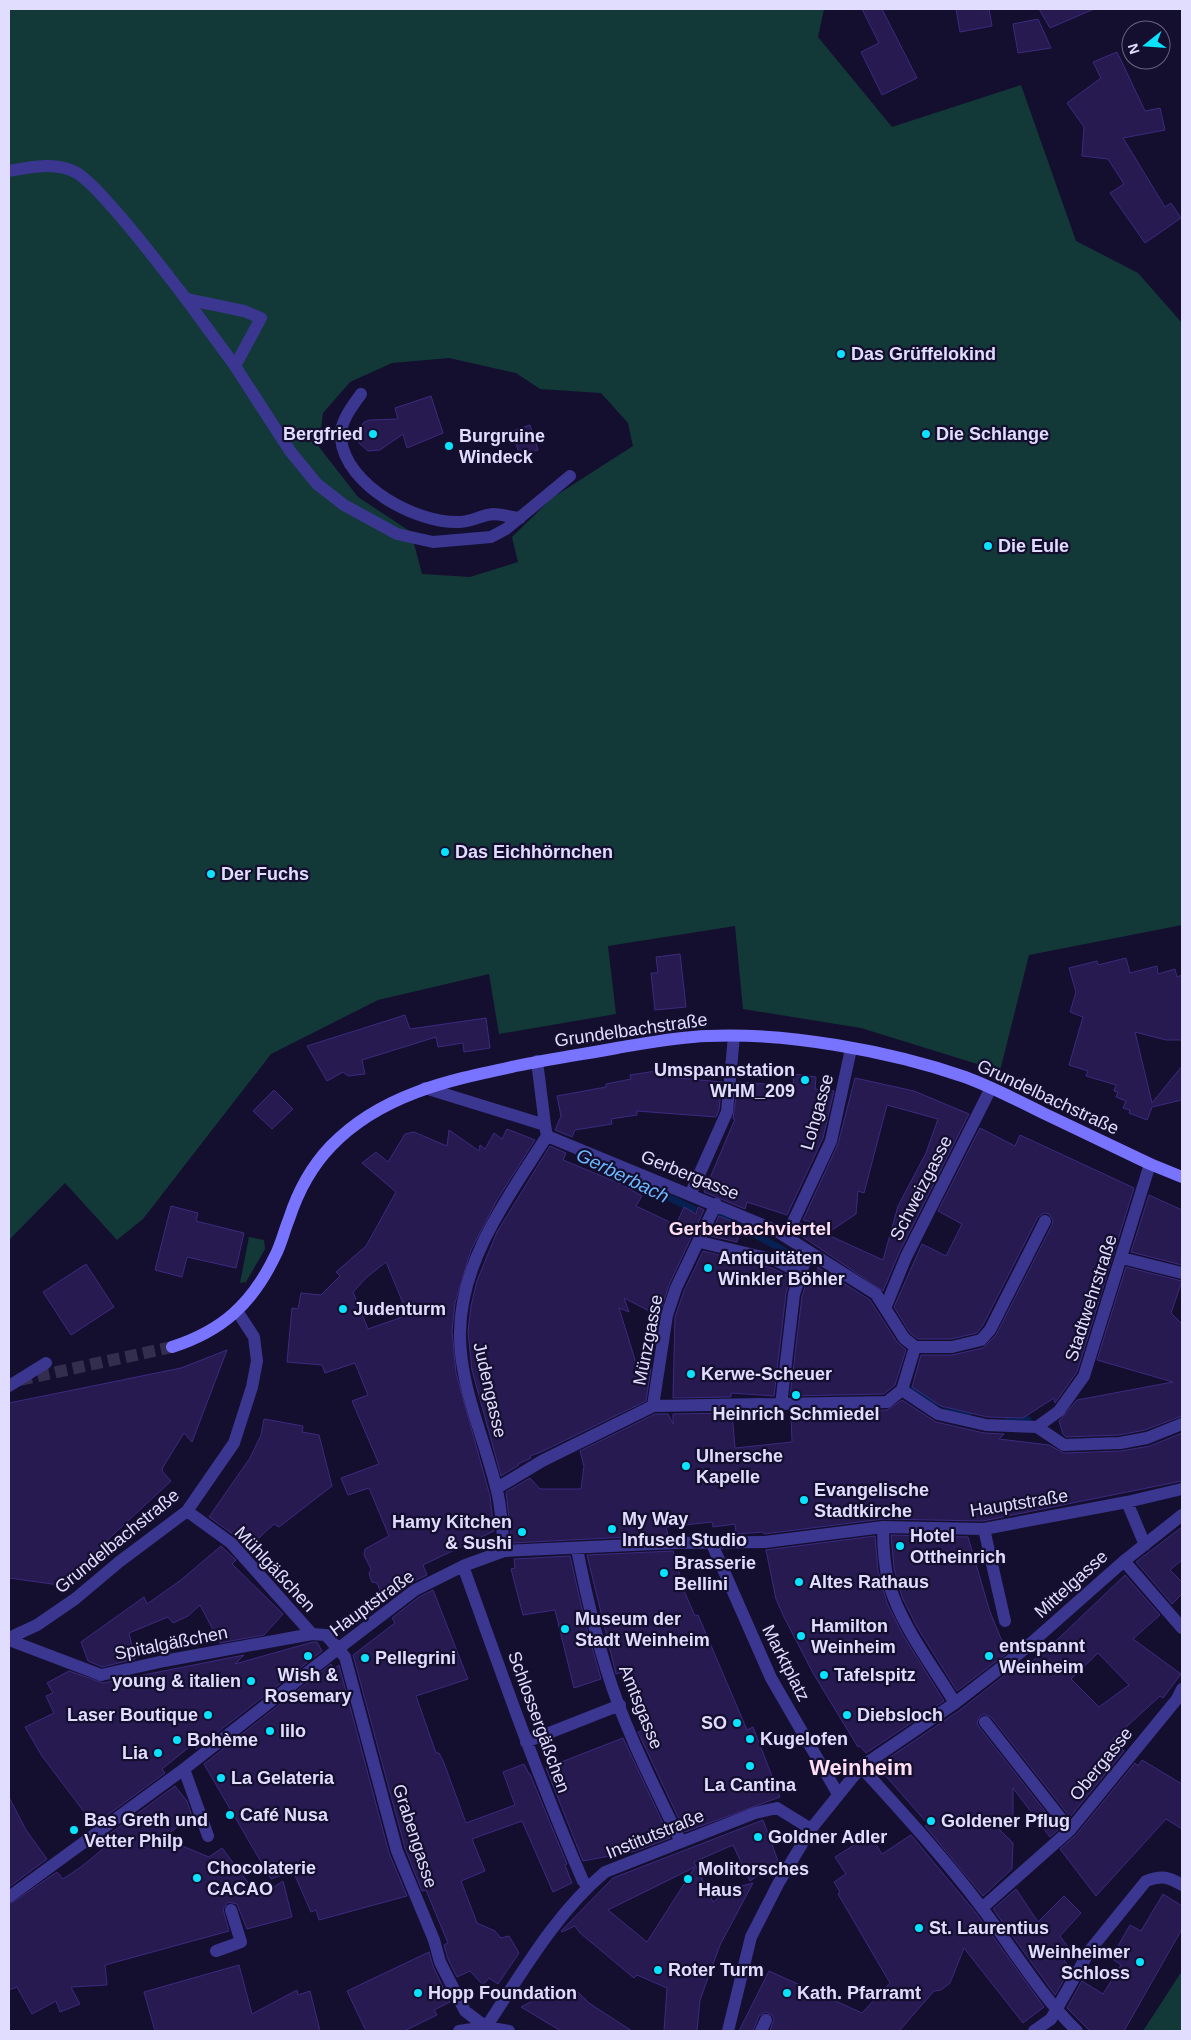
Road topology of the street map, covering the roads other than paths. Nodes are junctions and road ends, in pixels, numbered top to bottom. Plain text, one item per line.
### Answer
1 (9, 171) edge
2 (186, 299) junction
3 (235, 366) junction
4 (360, 394) dead end
5 (570, 476) dead end
6 (520, 518) junction
7 (734, 1036) junction
8 (851, 1049) junction
9 (537, 1061) junction
10 (425, 1088) junction
11 (991, 1088) junction
12 (546, 1130) junction
13 (1150, 1164) junction
14 (1182, 1177) edge
15 (690, 1195) junction
16 (716, 1204) junction
17 (1046, 1221) dead end
18 (786, 1237) junction
19 (700, 1242) junction
20 (808, 1252) junction
21 (1122, 1258) junction
22 (801, 1272) junction
23 (1182, 1273) edge
24 (886, 1306) junction
25 (237, 1311) junction
26 (172, 1347) tunnel mouth
27 (915, 1347) junction
28 (46, 1363) dead end
29 (9, 1386) edge
30 (902, 1390) junction
31 (781, 1405) junction
32 (653, 1406) junction
33 (1182, 1424) edge
34 (1037, 1427) junction
35 (497, 1488) junction
36 (1182, 1489) edge
37 (1127, 1502) junction
38 (187, 1511) junction
39 (1182, 1515) edge
40 (883, 1526) junction
41 (984, 1529) junction
42 (712, 1544) junction
43 (1145, 1545) junction
44 (577, 1549) junction
45 (504, 1551) junction
46 (1124, 1561) junction
47 (463, 1566) junction
48 (1006, 1621) dead end
49 (1182, 1628) edge
50 (312, 1634) junction
51 (9, 1639) edge
52 (339, 1648) junction
53 (1180, 1698) edge
54 (955, 1703) junction
55 (620, 1705) junction
56 (985, 1722) dead end
57 (526, 1742) junction
58 (861, 1767) junction
59 (184, 1769) junction
60 (838, 1794) junction
61 (811, 1829) junction
62 (1070, 1830) junction
63 (208, 1836) dead end
64 (681, 1842) junction
65 (1182, 1885) edge
66 (588, 1887) junction
67 (9, 1897) edge
68 (982, 1908) junction
69 (232, 1910) dead end
70 (216, 1950) dead end
71 (1057, 2010) junction
72 (486, 2027) junction
73 (459, 2031) edge
74 (509, 2031) edge
75 (728, 2031) edge
76 (1034, 2031) edge
77 (1077, 2031) edge

1 - 2 street
2 - 3 street
2 - 3 street
3 - 6 street
4 - 6 street
5 - 6 street
7 - 8 main road, Grundelbachstraße
7 - 9 main road, Grundelbachstraße
7 - 15 street
8 - 11 main road, Grundelbachstraße
8 - 18 street, Lohgasse
9 - 10 main road, Grundelbachstraße
9 - 12 street
10 - 12 street, Gerbergasse
10 - 25 main road, Grundelbachstraße
11 - 13 main road, Grundelbachstraße
11 - 24 street, Schweizgasse
12 - 15 street, Gerbergasse
12 - 35 street, Judengasse
13 - 14 main road, Grundelbachstraße
13 - 21 street, Stadtwehrstraße
15 - 16 street, Gerbergasse
16 - 18 street, Gerbergasse
16 - 19 street, Münzgasse
17 - 27 street
18 - 20 street, Gerbergasse
19 - 22 street
19 - 32 street, Münzgasse
20 - 22 street
20 - 24 street, Gerbergasse
21 - 23 street
21 - 34 street, Stadtwehrstraße
22 - 31 street
24 - 27 street, Gerbergasse
25 - 26 main road, Grundelbachstraße
25 - 38 street, Grundelbachstraße
27 - 30 street
28 - 29 street
30 - 31 street
30 - 34 street
31 - 32 street
32 - 35 street, Münzgasse
33 - 34 street
35 - 45 street, Judengasse
36 - 37 street, Hauptstraße
37 - 41 street, Hauptstraße
37 - 43 street
38 - 50 street, Mühlgäßchen
38 - 51 street, Grundelbachstraße
39 - 43 street, Mittelgasse
40 - 41 street, Hauptstraße
40 - 42 street, Hauptstraße
40 - 54 street
41 - 48 street
42 - 44 street, Hauptstraße
42 - 60 street, Marktplatz
43 - 46 street, Mittelgasse
44 - 45 street, Hauptstraße
44 - 55 street, Amtsgasse
45 - 47 street, Hauptstraße
46 - 49 street
46 - 54 street, Mittelgasse
47 - 52 street, Hauptstraße
47 - 57 street, Schlossergäßchen
50 - 51 street, Spitalgäßchen
50 - 52 street
52 - 59 street, Hauptstraße
52 - 72 street, Grabengasse
53 - 62 street, Obergasse
54 - 58 street, Mittelgasse
55 - 57 street
55 - 64 street, Amtsgasse
56 - 62 street
57 - 66 street, Schlossergäßchen
58 - 60 street, Mittelgasse
58 - 68 street
59 - 63 street
59 - 67 street, Hauptstraße
60 - 61 street, Mittelgasse
61 - 64 street, Institutstraße
61 - 75 street, Mittelgasse
62 - 68 street, Obergasse
64 - 66 street, Institutstraße
65 - 71 street
66 - 72 street, Institutstraße
68 - 71 street
69 - 70 street
71 - 76 street
71 - 77 street
72 - 73 street
72 - 74 street, Grabengasse

